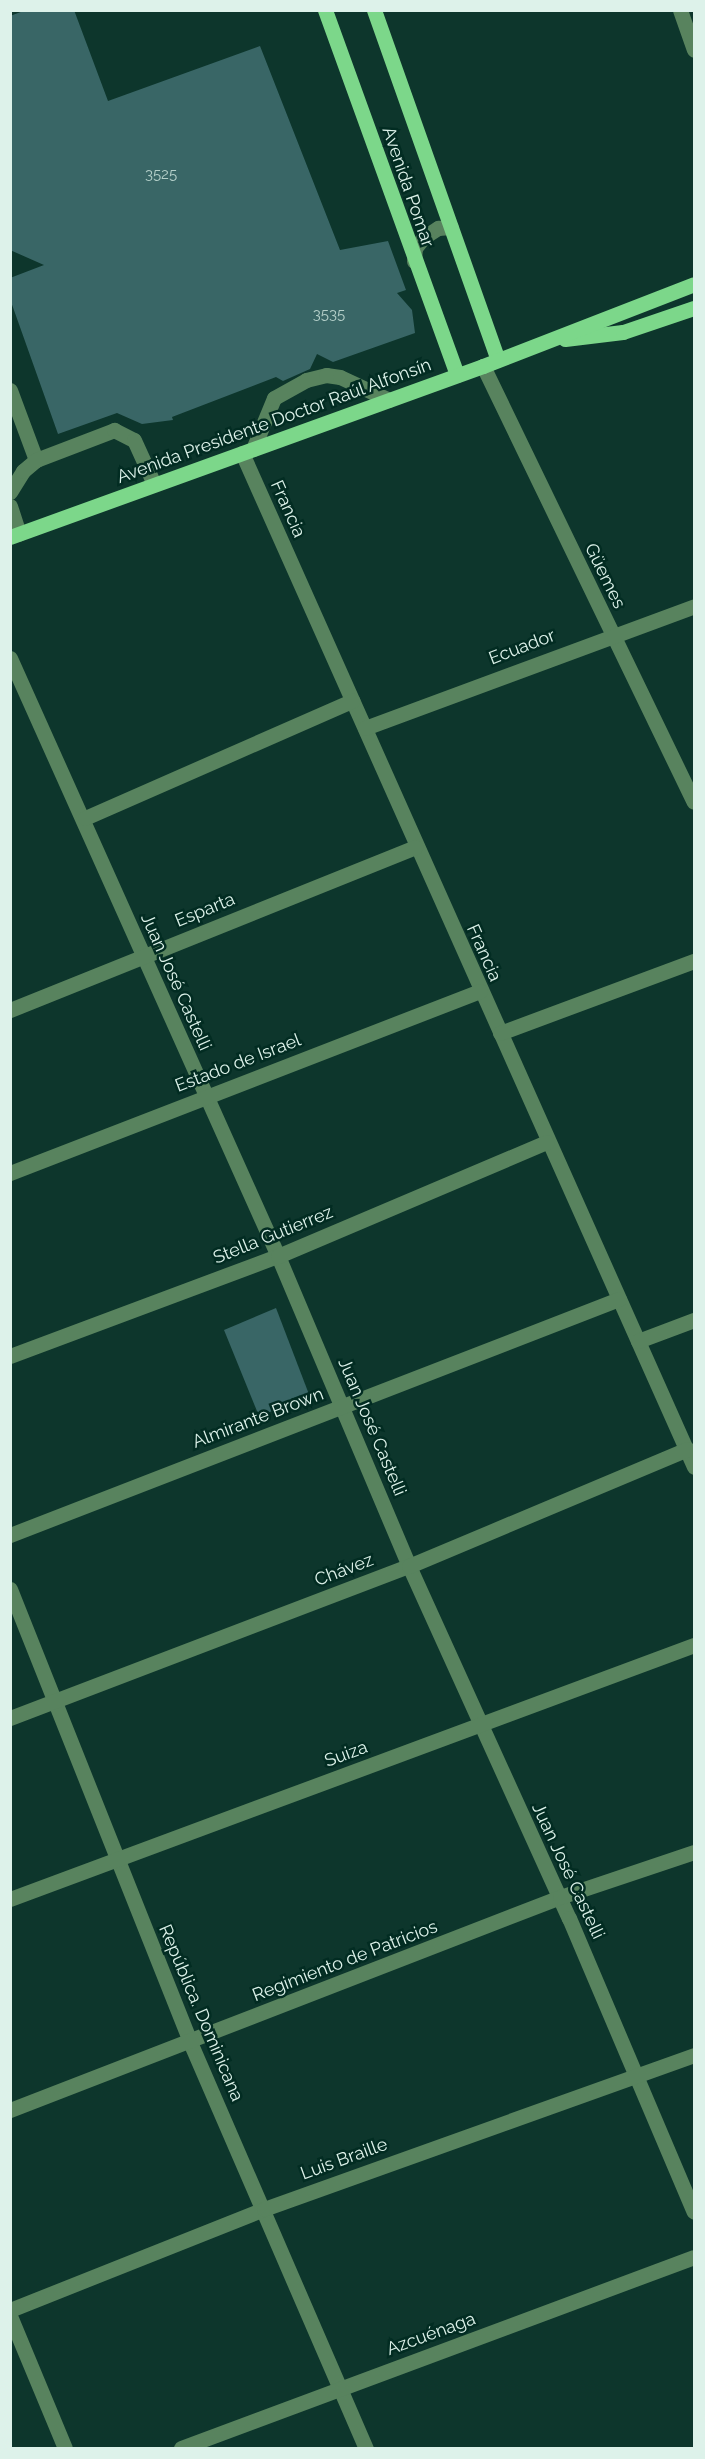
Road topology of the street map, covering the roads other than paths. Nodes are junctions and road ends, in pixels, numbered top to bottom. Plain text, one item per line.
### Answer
1 (325, 10) edge
2 (374, 10) edge
3 (680, 10) edge
4 (694, 50) edge
5 (451, 227) junction
6 (414, 261) junction
7 (694, 284) edge
8 (694, 308) edge
9 (550, 341) junction
10 (498, 360) junction
11 (483, 366) junction
12 (457, 375) junction
13 (10, 390) edge
14 (389, 400) junction
15 (247, 451) junction
16 (36, 460) junction
17 (154, 484) junction
18 (10, 492) edge
19 (10, 506) edge
20 (15, 535) edge
21 (694, 606) edge
22 (611, 634) junction
23 (10, 657) edge
24 (352, 701) junction
25 (366, 728) junction
26 (694, 802) edge
27 (85, 818) junction
28 (415, 847) junction
29 (142, 957) junction
30 (694, 961) edge
31 (480, 991) junction
32 (10, 1010) edge
33 (500, 1033) junction
34 (204, 1097) junction
35 (547, 1142) junction
36 (10, 1173) edge
37 (278, 1256) junction
38 (619, 1299) junction
39 (694, 1320) edge
40 (638, 1341) junction
41 (10, 1356) edge
42 (343, 1406) junction
43 (687, 1449) junction
44 (694, 1467) edge
45 (10, 1535) edge
46 (409, 1566) junction
47 (10, 1589) edge
48 (694, 1645) edge
49 (54, 1702) junction
50 (10, 1718) edge
51 (479, 1726) junction
52 (694, 1852) edge
53 (116, 1859) junction
54 (560, 1898) junction
55 (10, 1899) edge
56 (190, 2042) junction
57 (694, 2055) edge
58 (636, 2075) junction
59 (10, 2110) edge
60 (264, 2209) junction
61 (694, 2212) edge
62 (694, 2257) edge
63 (10, 2310) edge
64 (10, 2316) edge
65 (338, 2389) junction
66 (65, 2448) edge
67 (181, 2448) edge
68 (366, 2448) edge

1 - 6 main road, Avenida Pomar
2 - 5 main road, Avenida Pomar
3 - 4 street
5 - 6 street
5 - 10 main road, Avenida Pomar
6 - 12 main road, Avenida Pomar
7 - 9 main road, Avenida Presidente Doctor Raúl Alfonsín
8 - 9 main road, Avenida Presidente Doctor Raúl Alfonsín
9 - 10 main road, Avenida Presidente Doctor Raúl Alfonsín
10 - 11 main road, Avenida Presidente Doctor Raúl Alfonsín
11 - 12 main road, Avenida Presidente Doctor Raúl Alfonsín
11 - 22 street, Güemes
12 - 14 main road, Avenida Presidente Doctor Raúl Alfonsín
13 - 16 street
14 - 15 main road, Avenida Presidente Doctor Raúl Alfonsín
14 - 15 street
15 - 17 main road, Avenida Presidente Doctor Raúl Alfonsín
15 - 24 street, Francia
16 - 17 street
16 - 18 street
17 - 20 main road, Avenida Presidente Doctor Raúl Alfonsín
19 - 20 street
21 - 22 street, Ecuador
22 - 25 street, Ecuador
22 - 26 street, Güemes
23 - 27 street, Juan José Castelli
24 - 25 street, Francia
24 - 27 street
25 - 28 street, Francia
27 - 29 street, Juan José Castelli
28 - 29 street, Esparta
28 - 31 street, Francia
29 - 32 street, Esparta
29 - 34 street, Juan José Castelli
30 - 33 street
31 - 33 street, Francia
31 - 34 street, Estado de Israel
33 - 35 street, Francia
34 - 36 street, Estado de Israel
34 - 37 street, Juan José Castelli
35 - 37 street, Stella Gutierrez
35 - 38 street, Francia
37 - 41 street, Stella Gutierrez
37 - 42 street, Juan José Castelli
38 - 40 street, Francia
38 - 42 street, Almirante Brown
39 - 40 street
40 - 43 street, Francia
42 - 45 street, Almirante Brown
42 - 46 street, Juan José Castelli
43 - 44 street, Francia
43 - 46 street, Chávez
46 - 49 street, Chávez
46 - 51 street, Juan José Castelli
47 - 49 street, República. Dominicana
48 - 51 street, Suiza
49 - 50 street, Chávez
49 - 53 street, República. Dominicana
51 - 53 street, Suiza
51 - 54 street, Juan José Castelli
52 - 54 street, Regimiento de Patricios
53 - 55 street, Suiza
53 - 56 street, República. Dominicana
54 - 56 street, Regimiento de Patricios
54 - 58 street, Juan José Castelli
56 - 59 street, Regimiento de Patricios
56 - 60 street, República. Dominicana
57 - 58 street, Luis Braille
58 - 60 street, Luis Braille
58 - 61 street, Juan José Castelli
60 - 63 street, Luis Braille
60 - 65 street, República. Dominicana
62 - 65 street, Azcuénaga
64 - 66 street
65 - 67 street, Azcuénaga
65 - 68 street, República. Dominicana

